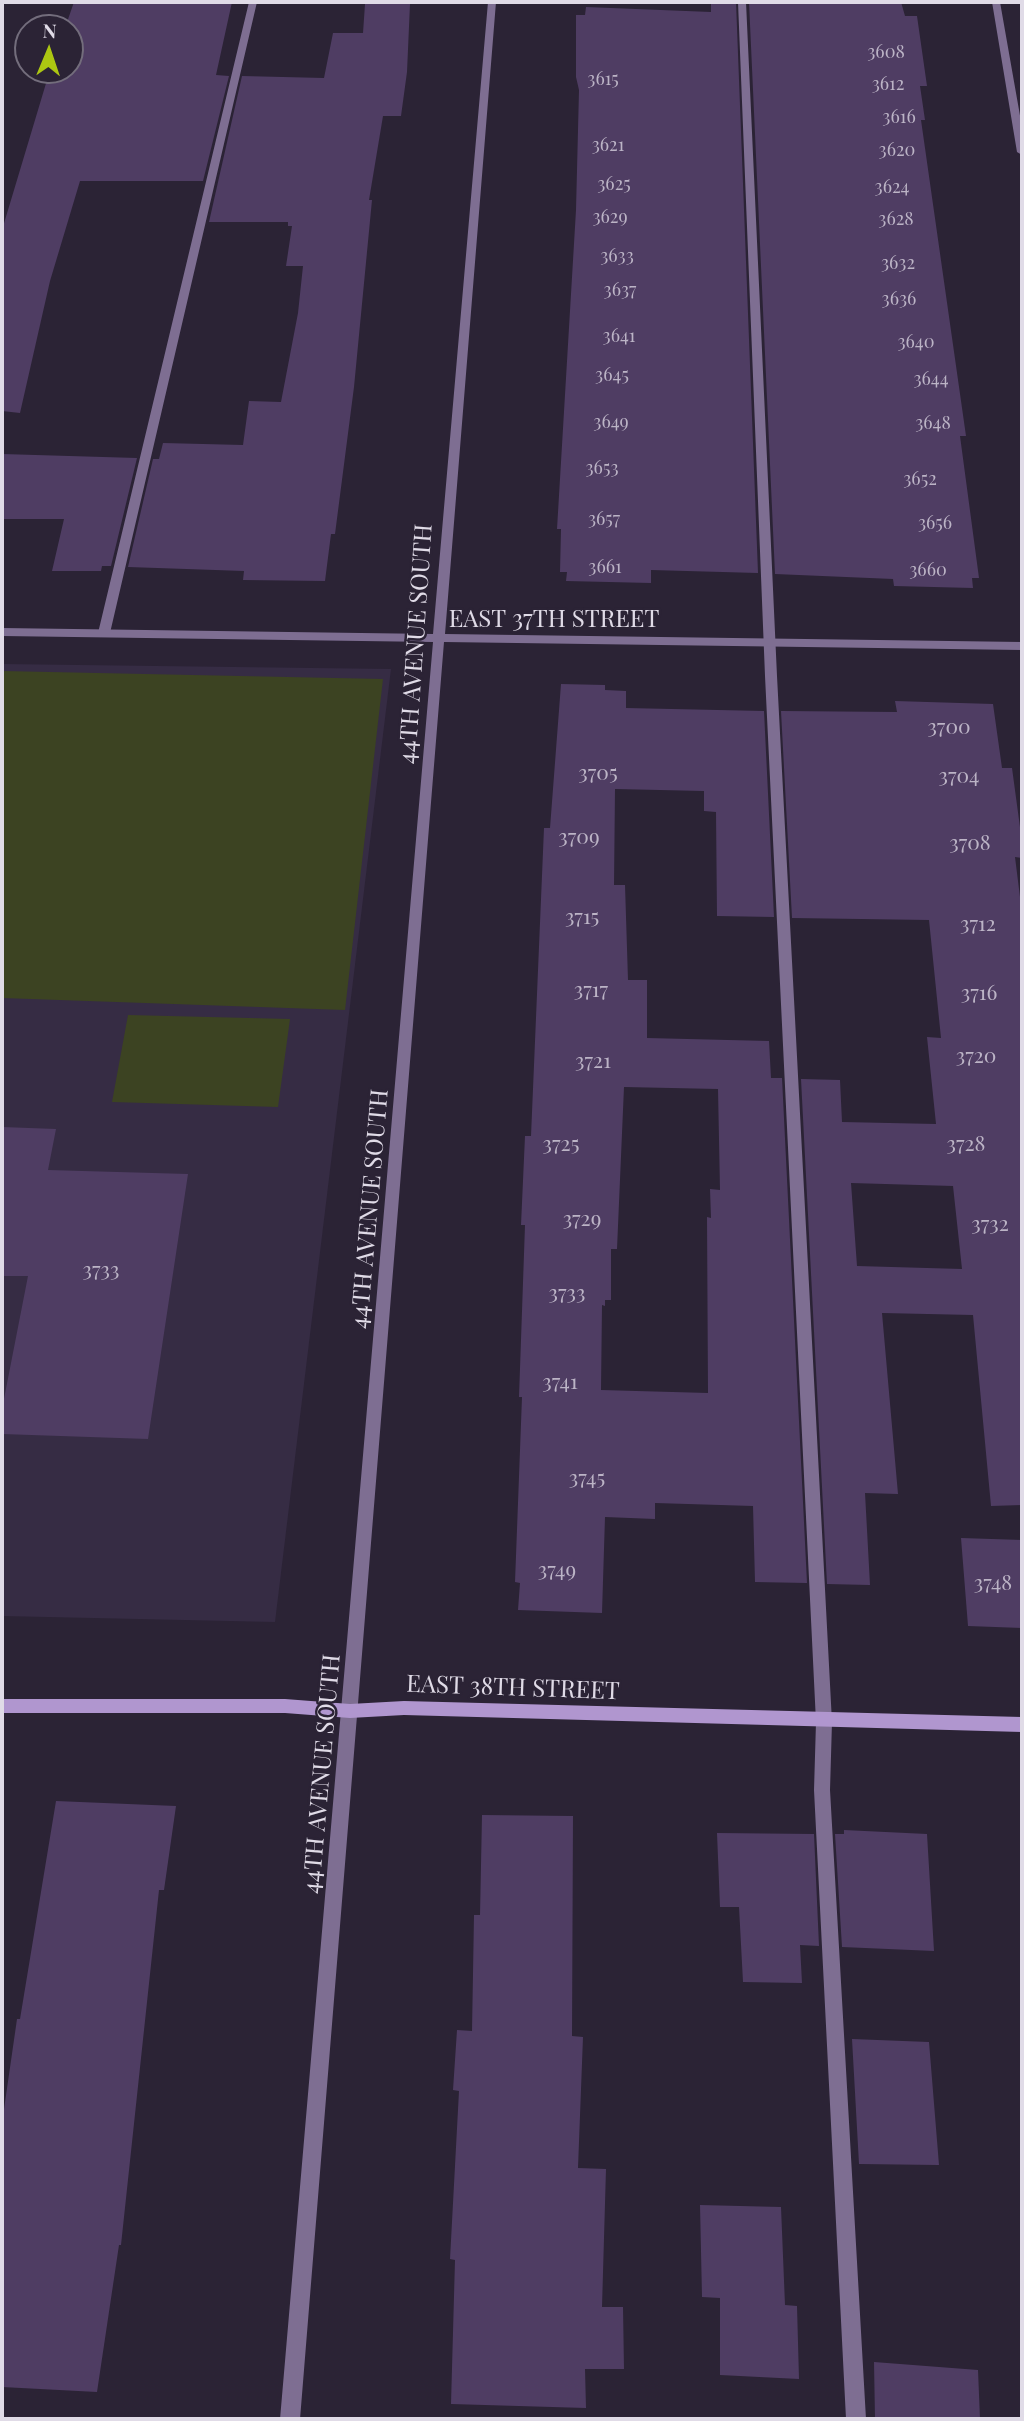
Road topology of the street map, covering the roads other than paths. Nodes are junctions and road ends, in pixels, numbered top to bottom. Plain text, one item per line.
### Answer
1 (253, 2) edge
2 (492, 2) edge
3 (742, 2) edge
4 (996, 2) edge
5 (1022, 152) edge
6 (2, 632) edge
7 (104, 633) junction
8 (439, 640) junction
9 (770, 641) junction
10 (1022, 646) edge
11 (2, 1706) edge
12 (350, 1712) junction
13 (824, 1722) junction
14 (1022, 1725) edge
15 (290, 2419) edge
16 (856, 2419) edge

1 - 7 street
2 - 8 street, 44TH AVENUE SOUTH
3 - 9 street
4 - 5 street
6 - 7 street, EAST 37TH STREET
7 - 8 street, EAST 37TH STREET
8 - 9 street, EAST 37TH STREET
8 - 12 street, 44TH AVENUE SOUTH
9 - 10 street, EAST 37TH STREET
9 - 13 street
11 - 12 street, EAST 38TH STREET
12 - 13 street, EAST 38TH STREET
12 - 15 street, 44TH AVENUE SOUTH
13 - 14 street, EAST 38TH STREET
13 - 16 street

